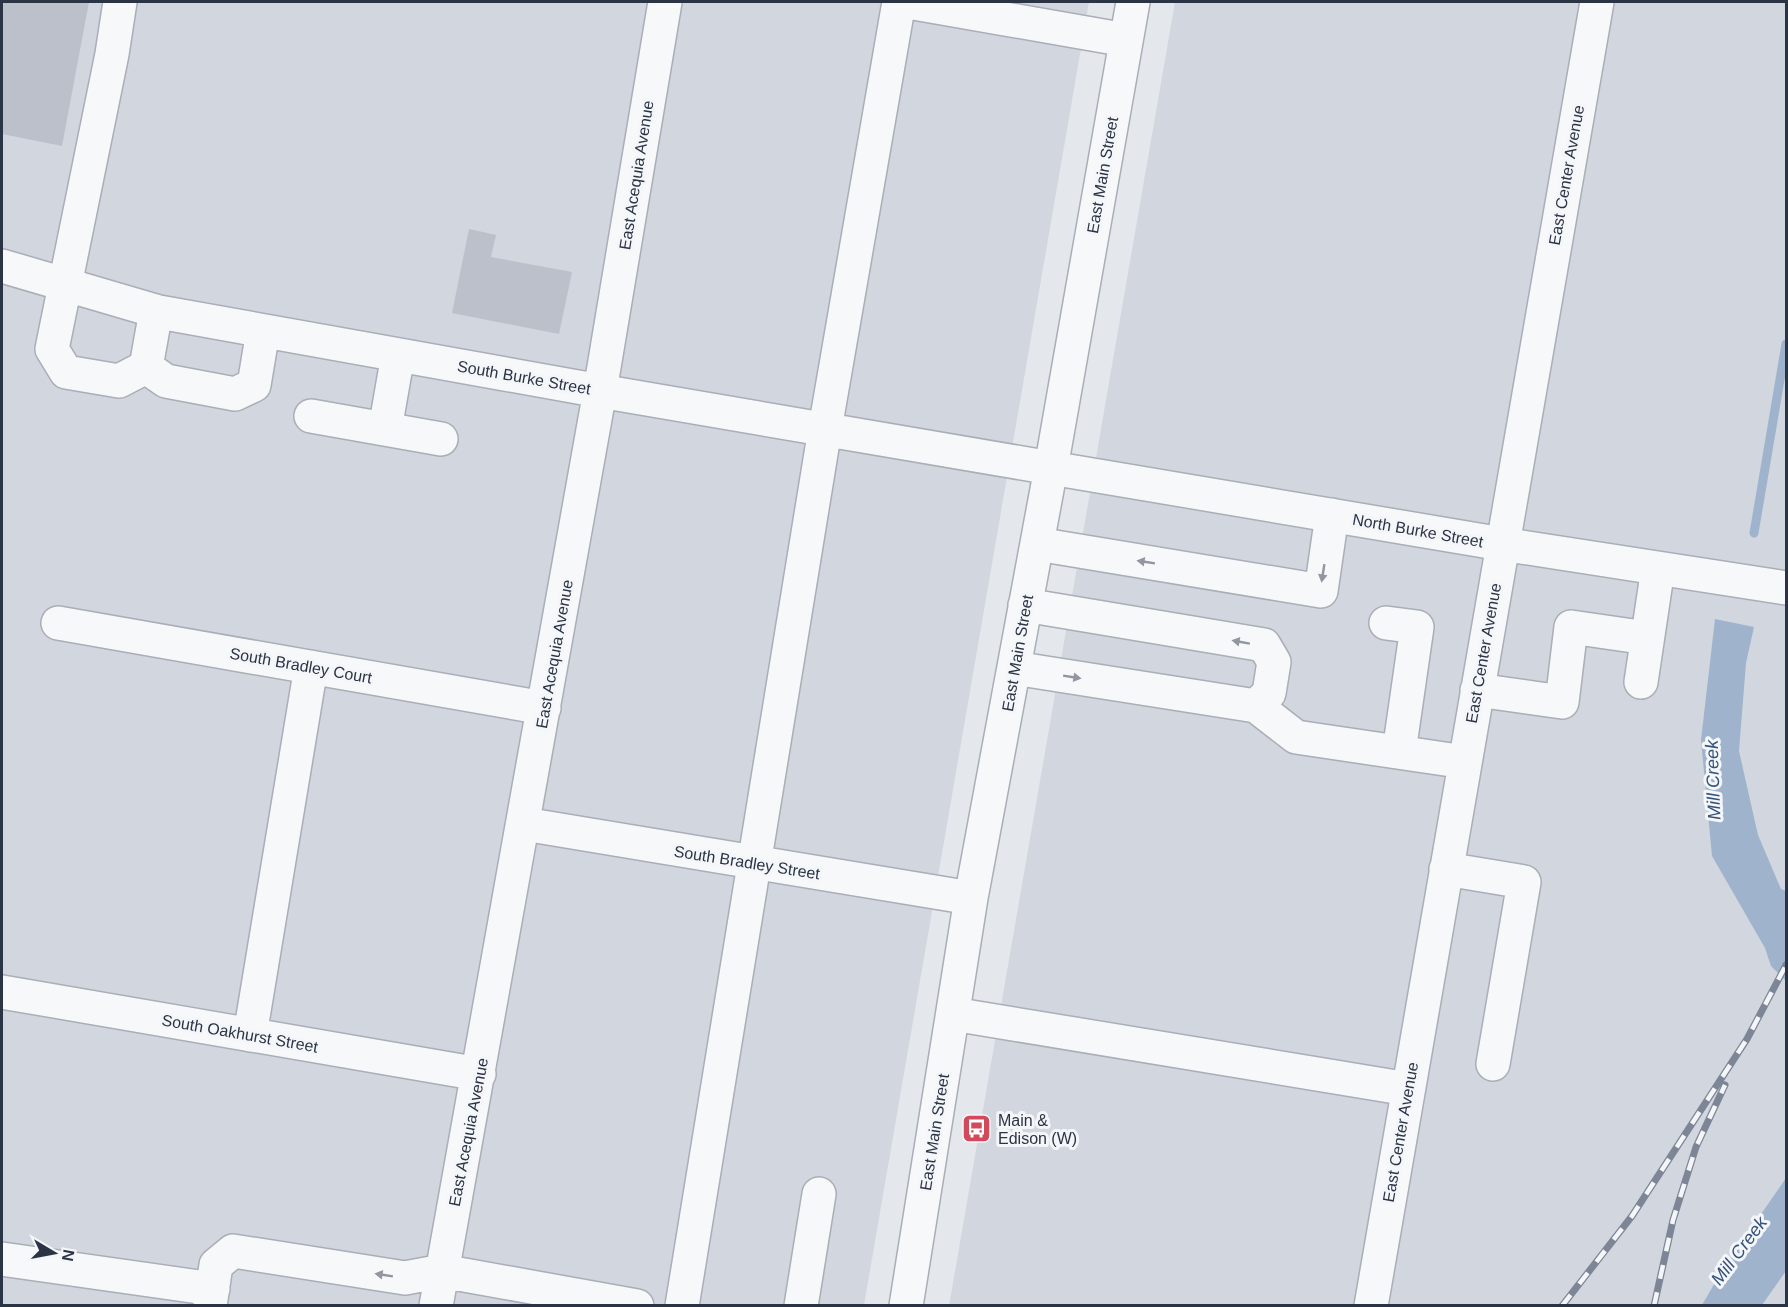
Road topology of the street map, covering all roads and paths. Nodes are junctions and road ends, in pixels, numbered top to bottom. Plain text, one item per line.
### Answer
1 (120, 2) edge
2 (665, 2) edge
3 (899, 2) edge
4 (908, 2) edge
5 (1133, 2) edge
6 (1597, 2) edge
7 (1126, 40) junction
8 (2, 266) edge
9 (66, 285) junction
10 (156, 311) junction
11 (264, 331) junction
12 (398, 355) junction
13 (146, 367) junction
14 (600, 391) junction
15 (311, 416) dead end
16 (385, 429) junction
17 (825, 429) junction
18 (441, 439) dead end
19 (1051, 468) junction
20 (1332, 515) junction
21 (1037, 544) junction
22 (1502, 544) junction
23 (1658, 568) junction
24 (1786, 588) edge
25 (1025, 605) junction
26 (1386, 622) dead end
27 (58, 623) dead end
28 (1647, 638) junction
29 (311, 667) junction
30 (1014, 668) junction
31 (1641, 682) dead end
32 (1477, 690) junction
33 (1256, 706) junction
34 (544, 708) junction
35 (1399, 752) junction
36 (1465, 762) junction
37 (524, 824) junction
38 (754, 863) junction
39 (1446, 869) junction
40 (971, 898) junction
41 (2, 992) edge
42 (953, 1014) junction
43 (250, 1035) junction
44 (1493, 1064) dead end
45 (479, 1074) junction
46 (1408, 1089) junction
47 (819, 1194) dead end
48 (2, 1259) edge
49 (442, 1271) junction
50 (202, 1297) edge
51 (436, 1305) edge
52 (637, 1305) edge
53 (682, 1305) edge
54 (801, 1305) edge
55 (906, 1305) edge
56 (1371, 1305) edge

1 - 9 street
2 - 14 street, East Acequia Avenue
3 - 17 street
4 - 7 street
5 - 7 street, East Main Street
6 - 22 street, East Center Avenue
7 - 19 street, East Main Street
8 - 9 street, South Burke Street
9 - 10 street, South Burke Street
9 - 13 street
10 - 11 street, South Burke Street
10 - 13 street
11 - 12 street, South Burke Street
11 - 13 street
12 - 14 street, South Burke Street
12 - 16 street
14 - 17 street, South Burke Street
14 - 34 street, East Acequia Avenue
15 - 16 street
16 - 18 street
17 - 19 street, South Burke Street
17 - 38 street
19 - 20 street, North Burke Street
19 - 21 street, East Main Street
20 -> 21 street
20 - 22 street, North Burke Street
21 - 25 street, East Main Street
22 - 23 street, North Burke Street
22 - 32 street, East Center Avenue
23 - 24 street, North Burke Street
23 - 28 street
25 - 30 street, East Main Street
33 -> 25 street
26 - 35 street
27 - 29 street, South Bradley Court
28 - 31 street
28 - 32 street
29 - 34 street, South Bradley Court
29 - 43 street
30 -> 33 street
30 - 40 street, East Main Street
32 - 36 street, East Center Avenue
33 - 35 street
34 - 37 street, East Acequia Avenue
35 - 36 street
36 - 39 street, East Center Avenue
37 - 38 street, South Bradley Street
37 - 45 street, East Acequia Avenue
38 - 40 street, South Bradley Street
38 - 53 street
39 - 44 street
39 - 46 street, East Center Avenue
40 - 42 street, East Main Street
41 - 43 street, South Oakhurst Street
42 - 46 street
42 - 55 street, East Main Street
43 - 45 street, South Oakhurst Street
45 - 49 street, East Acequia Avenue
46 - 56 street, East Center Avenue
47 - 54 street
48 - 50 street
49 -> 50 street
49 - 51 street, East Acequia Avenue
49 - 52 street

